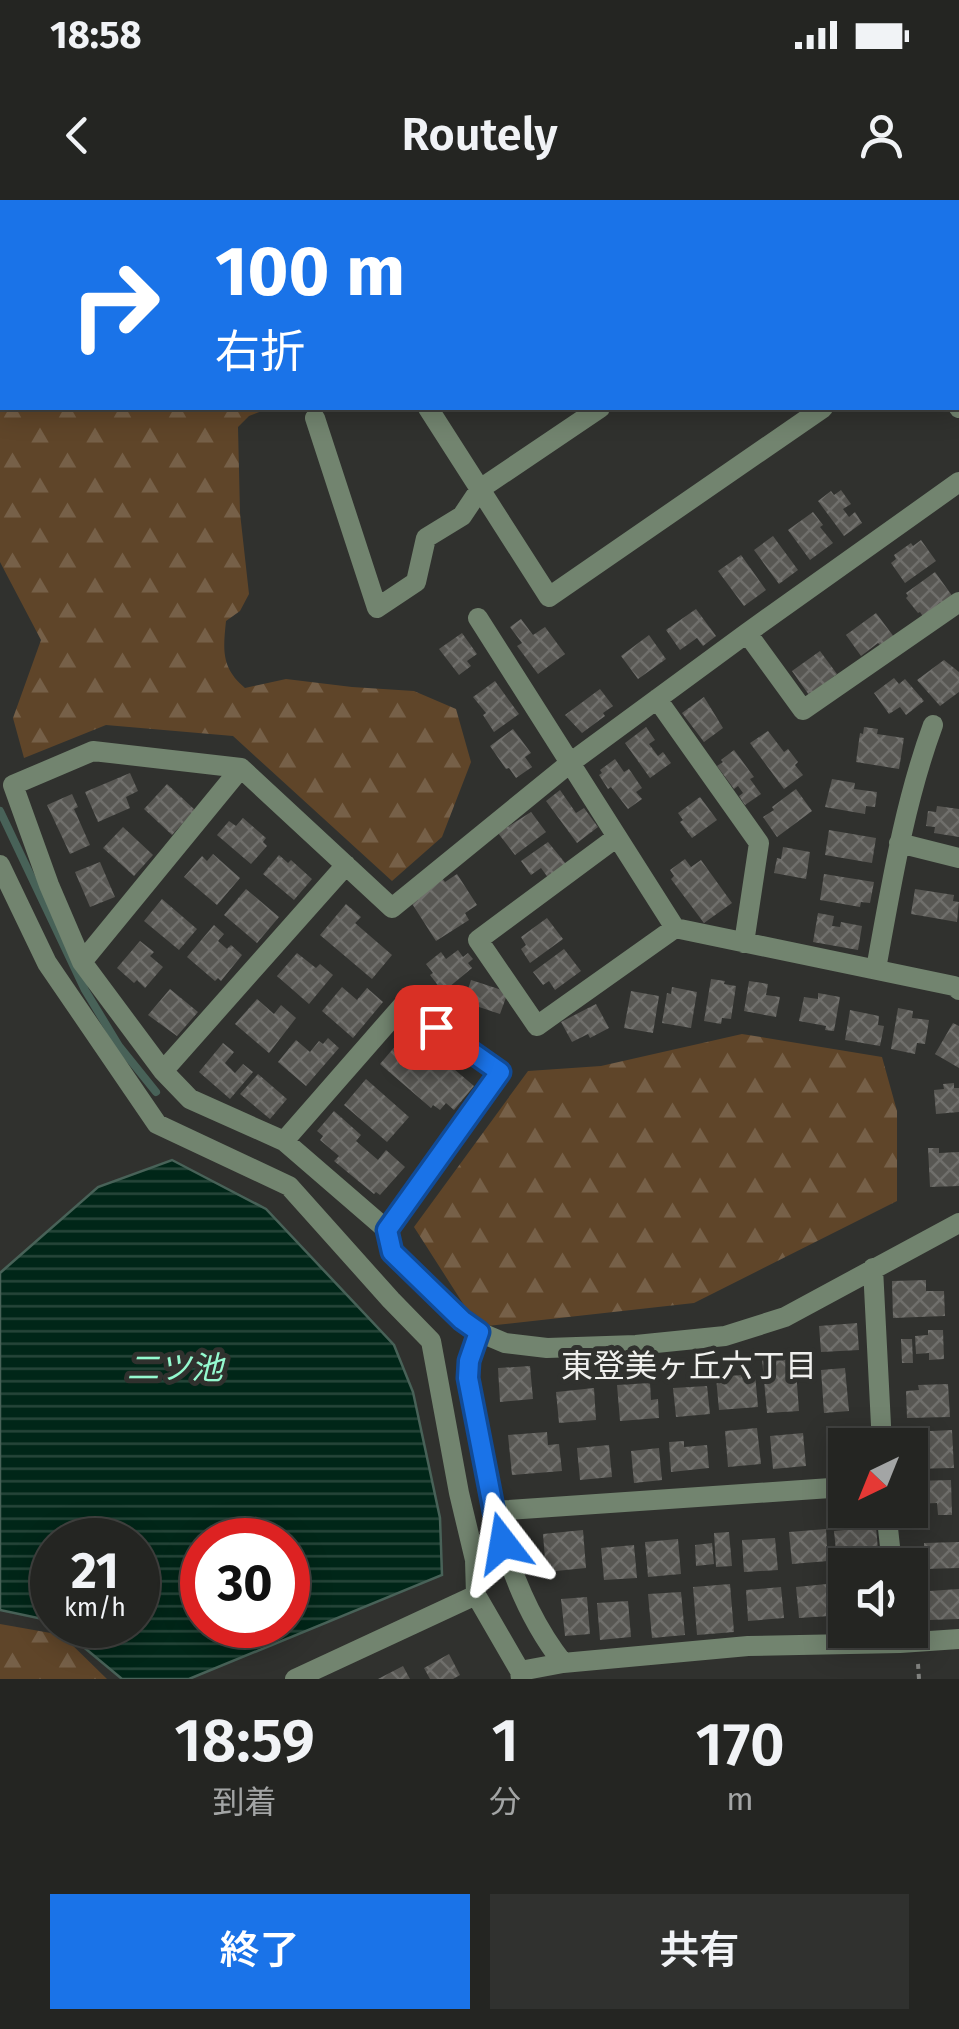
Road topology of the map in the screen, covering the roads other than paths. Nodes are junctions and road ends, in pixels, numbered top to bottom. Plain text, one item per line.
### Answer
1 (429, 410) edge
2 (597, 410) edge
3 (821, 410) edge
4 (315, 418) dead end
5 (959, 482) edge
6 (480, 489) junction
7 (959, 602) edge
8 (478, 618) dead end
9 (746, 633) junction
10 (657, 699) junction
11 (934, 725) dead end
12 (570, 763) junction
13 (241, 768) junction
14 (618, 837) junction
15 (899, 843) junction
16 (959, 858) edge
17 (0, 865) edge
18 (346, 865) junction
19 (675, 928) junction
20 (744, 942) junction
21 (82, 962) junction
22 (876, 970) junction
23 (959, 990) edge
24 (163, 1072) junction
25 (284, 1141) junction
26 (959, 1224) edge
27 (387, 1230) junction
28 (873, 1268) junction
29 (479, 1332) junction
30 (881, 1428) edge
31 (828, 1488) edge
32 (494, 1512) junction
33 (476, 1595) junction
34 (928, 1638) edge
35 (959, 1639) edge
36 (828, 1641) edge
37 (563, 1662) junction
38 (520, 1675) edge
39 (295, 1679) edge

1 - 6 street
2 - 6 street
3 - 6 street
4 - 6 street
5 - 9 street
7 - 9 street
8 - 12 street
9 - 10 street
10 - 12 street
10 - 20 street
11 - 15 street
12 - 14 street
12 - 18 street
13 - 18 street
13 - 21 street
13 - 21 street
14 - 19 street
14 - 19 street
15 - 16 street
15 - 22 street
17 - 33 street
18 - 24 street
19 - 20 street
20 - 22 street
21 - 24 street
22 - 23 street
24 - 25 street
25 - 27 street
25 - 27 street
26 - 28 street
27 - 29 street
28 - 29 street
28 - 30 street
29 - 32 street
31 - 32 street
32 - 37 street
33 - 38 street
33 - 39 street
34 - 35 street
36 - 37 street
37 - 38 street

